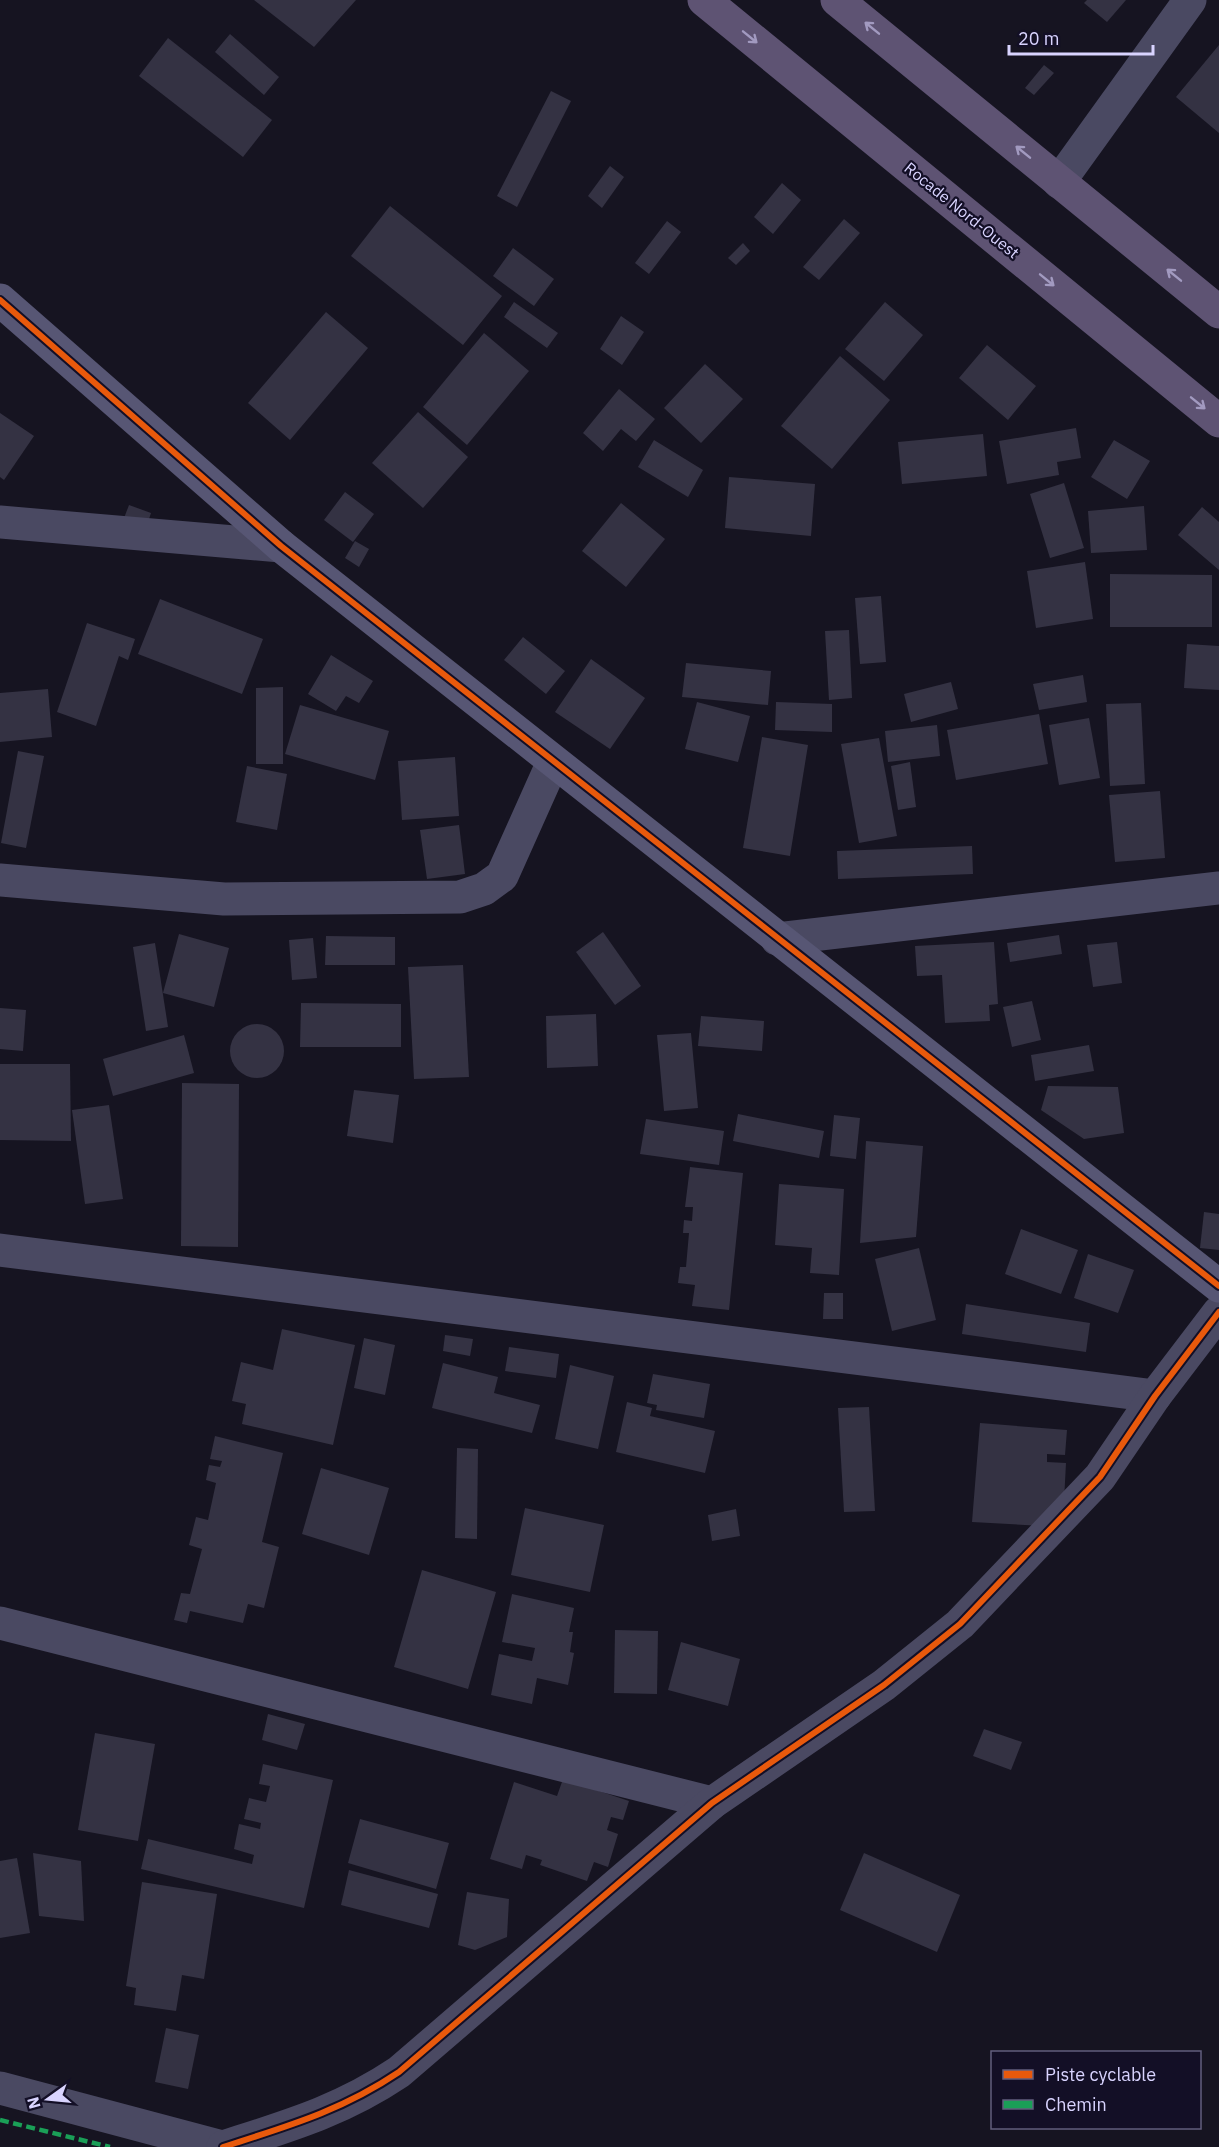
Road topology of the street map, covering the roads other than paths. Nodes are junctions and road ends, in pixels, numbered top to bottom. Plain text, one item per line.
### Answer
1 (704, 0) edge
2 (837, 0) edge
3 (1190, 0) edge
4 (1059, 182) junction
5 (0, 300) edge
6 (1219, 312) edge
7 (1219, 421) edge
8 (0, 522) edge
9 (281, 546) junction
10 (553, 762) junction
11 (0, 880) edge
12 (1219, 888) edge
13 (777, 939) junction
14 (0, 1250) edge
15 (1219, 1286) edge
16 (1219, 1312) edge
17 (1155, 1396) junction
18 (0, 1623) edge
19 (712, 1803) junction
20 (0, 2088) edge
21 (223, 2147) edge

1 -> 7 main road, Rocade Nord-Ouest
4 -> 2 main road
3 - 4 street
6 -> 4 main road
5 - 9 street
8 - 9 street
9 - 10 street
10 - 11 street
10 - 13 street
12 - 13 street
13 - 15 street
14 - 17 street
16 - 17 street
17 - 19 street
18 - 19 street
19 - 21 street
20 - 21 street

